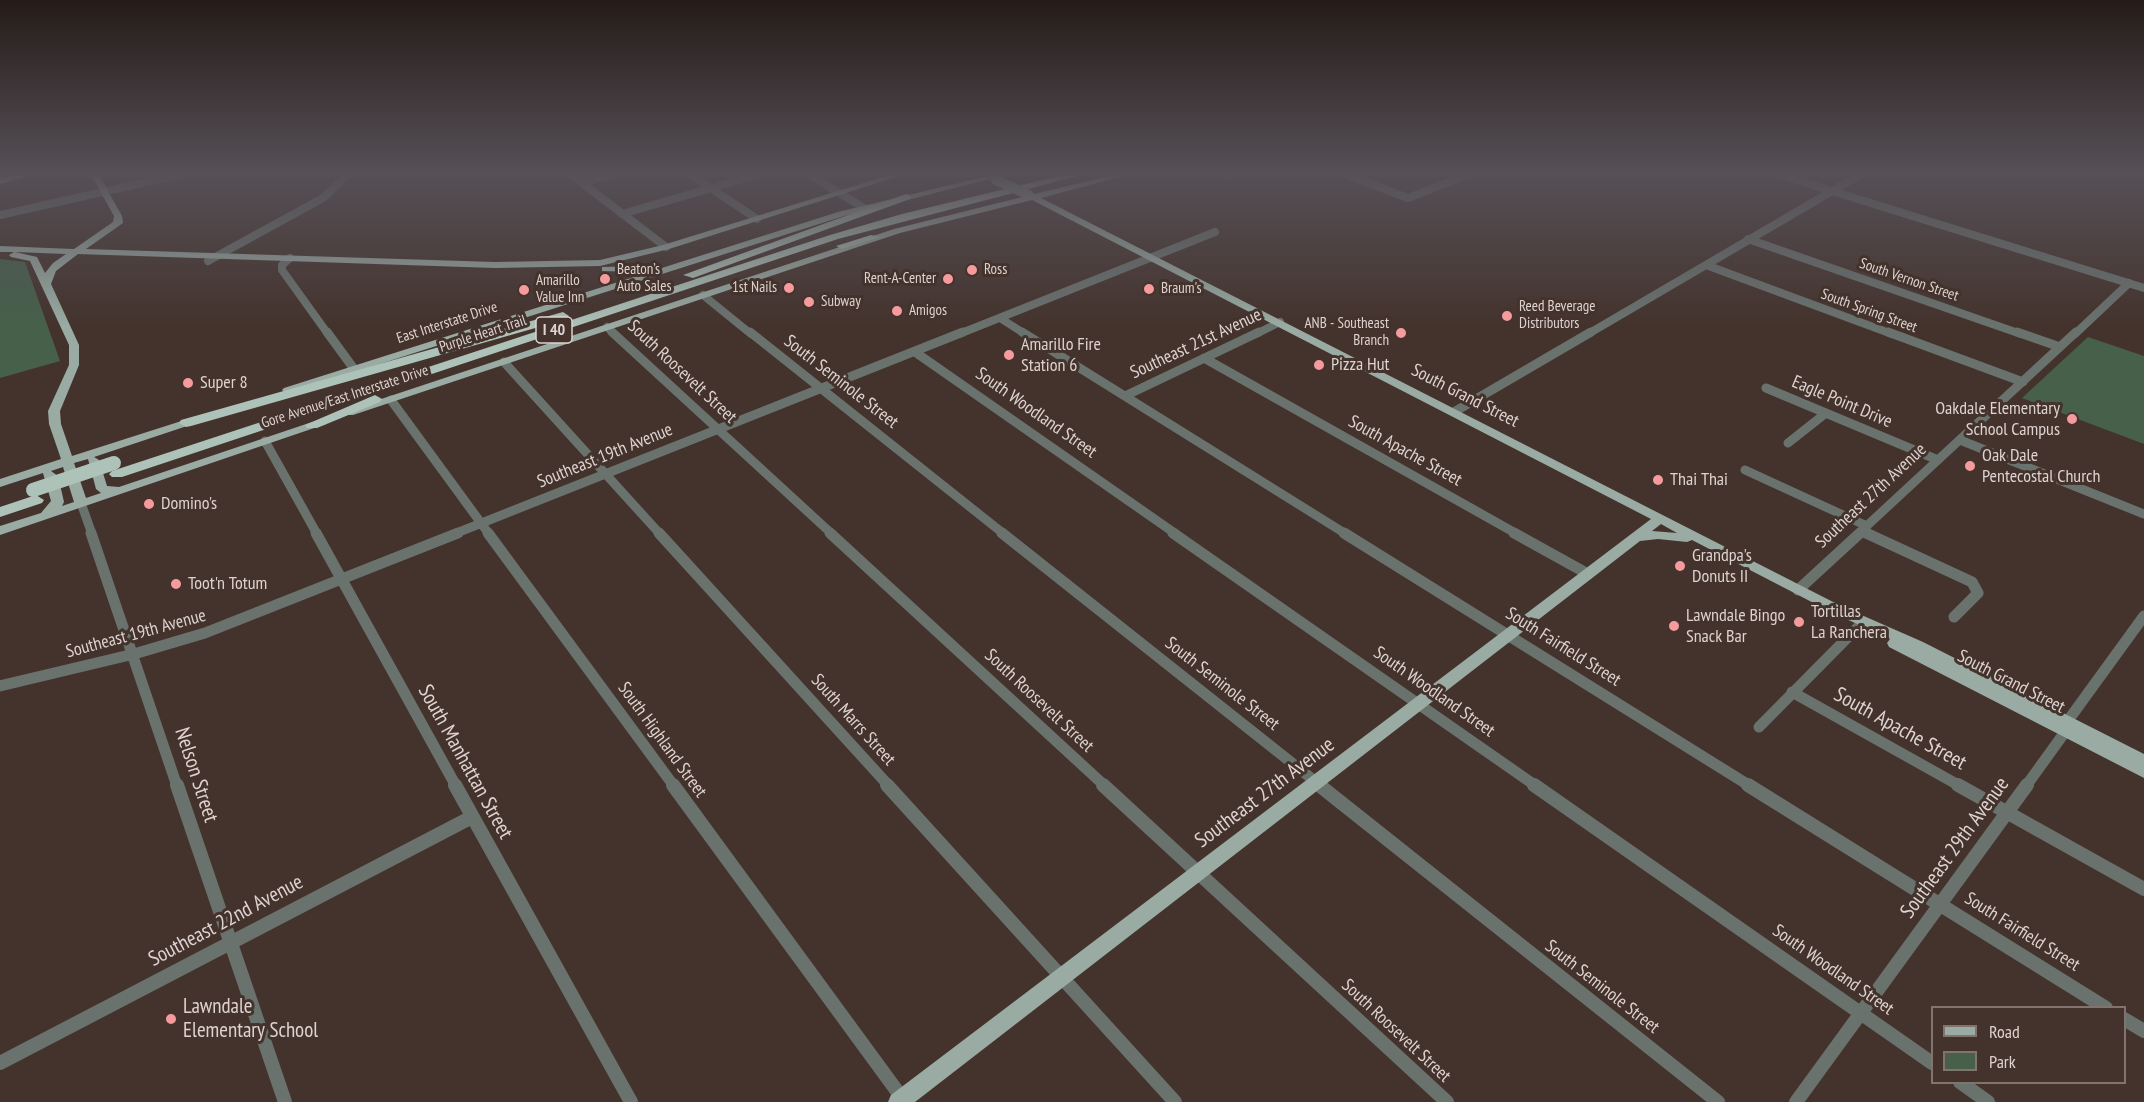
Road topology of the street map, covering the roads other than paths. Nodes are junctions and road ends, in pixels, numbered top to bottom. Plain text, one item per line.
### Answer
1 (116, 224) edge
2 (274, 224) edge
3 (636, 224) edge
4 (739, 224) edge
5 (810, 224) edge
6 (823, 224) edge
7 (849, 224) edge
8 (875, 224) edge
9 (922, 224) edge
10 (1088, 224) edge
11 (1774, 224) edge
12 (1940, 224) edge
13 (1215, 232) dead end
14 (875, 237) joint
15 (1748, 239) junction
16 (666, 247) junction
17 (80, 250) junction
18 (3, 253) edge
19 (218, 255) junction
20 (71, 256) junction
21 (1154, 257) junction
22 (290, 258) junction
23 (208, 261) junction
24 (282, 265) junction
25 (1706, 265) junction
26 (599, 266) junction
27 (642, 278) junction
28 (47, 282) junction
29 (670, 283) junction
30 (2129, 283) junction
31 (2144, 288) edge
32 (699, 289) junction
33 (570, 315) junction
34 (1000, 318) junction
35 (1281, 322) junction
36 (607, 327) junction
37 (500, 347) junction
38 (2060, 347) junction
39 (915, 352) junction
40 (1204, 358) junction
41 (504, 362) junction
42 (354, 369) junction
43 (2023, 382) junction
44 (1766, 388) dead end
45 (821, 389) junction
46 (1125, 396) junction
47 (391, 400) junction
48 (1454, 412) junction
49 (1826, 413) junction
50 (186, 423) junction
51 (312, 425) junction
52 (718, 429) junction
53 (1960, 440) junction
54 (265, 441) junction
55 (1788, 443) dead end
56 (114, 446) junction
57 (1938, 460) junction
58 (68, 461) junction
59 (115, 468) junction
60 (1745, 470) dead end
61 (28, 474) junction
62 (606, 474) junction
63 (0, 483) edge
64 (127, 488) junction
65 (35, 495) junction
66 (0, 500) edge
67 (81, 503) junction
68 (0, 512) edge
69 (2144, 514) edge
70 (37, 519) junction
71 (1660, 519) junction
72 (481, 524) junction
73 (1864, 529) junction
74 (0, 531) edge
75 (1636, 537) junction
76 (1702, 541) junction
77 (1588, 574) junction
78 (341, 579) junction
79 (1798, 590) junction
80 (1954, 616) dead end
81 (2144, 616) edge
82 (1862, 623) junction
83 (1508, 635) junction
84 (134, 654) junction
85 (0, 686) edge
86 (1792, 692) junction
87 (1418, 704) junction
88 (1759, 727) dead end
89 (2066, 727) junction
90 (2144, 761) edge
91 (2144, 772) edge
92 (1316, 782) junction
93 (2007, 812) junction
94 (472, 817) junction
95 (1198, 873) junction
96 (2144, 890) edge
97 (1940, 904) junction
98 (230, 943) junction
99 (1061, 977) junction
100 (2103, 1006) edge
101 (1861, 1013) junction
102 (2126, 1020) edge
103 (2144, 1031) edge
104 (1931, 1062) edge
105 (0, 1063) edge
106 (1961, 1084) edge
107 (902, 1101) edge
108 (285, 1102) edge
109 (631, 1102) edge
110 (1175, 1102) edge
111 (1447, 1102) edge
112 (1718, 1102) edge
113 (1796, 1102) edge
114 (1988, 1102) edge

1 - 17 main road
2 - 19 street
3 - 16 street
4 - 16 main road
5 - 27 main road, East Interstate Drive
6 - 29 highway
7 - 29 highway, Purple Heart Trail / I 40
8 - 32 highway, Purple Heart Trail / I 40
9 - 14 main road
10 - 21 main road, South Grand Street
11 - 15 street
12 - 30 street
13 - 21 street, Southeast 19th Avenue
14 - 32 highway
15 - 25 street
15 - 38 street, South Vernon Street
16 - 26 main road
17 - 18 main road
17 - 19 main road
17 - 20 main road
18 - 20 main road
18 - 28 main road, Nelson Street
19 - 22 main road
19 - 23 street
20 - 23 main road
20 - 28 main road
21 - 34 street, Southeast 19th Avenue
21 - 35 main road, South Grand Street
22 - 24 street
22 - 26 main road
23 - 24 main road
24 - 26 main road
24 - 42 street
25 - 43 street, South Spring Street
25 - 48 street
26 - 27 main road
27 - 42 main road, East Interstate Drive
28 - 58 main road, Nelson Street
29 - 33 highway, Purple Heart Trail / I 40
30 - 31 street
30 - 38 street, Southeast 27th Avenue
32 - 36 main road, Gore Avenue/East Interstate Drive
32 - 37 highway, Purple Heart Trail / I 40
32 - 45 street, South Seminole Street
33 - 50 highway
33 - 59 highway, Purple Heart Trail / I 40
34 - 39 street, Southeast 19th Avenue
34 - 46 street, South Fairfield Street
35 - 40 street, Southeast 21st Avenue
35 - 48 main road, South Grand Street
36 - 41 main road, Gore Avenue/East Interstate Drive
36 - 52 street, South Roosevelt Street
37 - 51 highway
37 - 59 highway, Purple Heart Trail / I 40
38 - 43 street, Southeast 27th Avenue
39 - 45 street, Southeast 19th Avenue
39 - 87 street, South Woodland Street
40 - 46 street, Southeast 21st Avenue
40 - 77 street, South Apache Street
41 - 47 main road, Gore Avenue/East Interstate Drive
41 - 62 street, South Marrs Street
42 - 50 main road, East Interstate Drive
43 - 53 street, Southeast 27th Avenue
44 - 49 street, Eagle Point Drive
45 - 52 street, Southeast 19th Avenue
45 - 92 street, South Seminole Street
46 - 83 street, South Fairfield Street
47 - 51 main road, Gore Avenue/East Interstate Drive
47 - 72 street, South Highland Street
48 - 71 main road, South Grand Street
49 - 55 street
49 - 57 street, Eagle Point Drive
50 - 56 main road, East Interstate Drive
51 - 54 main road, Gore Avenue/East Interstate Drive
52 - 62 street, Southeast 19th Avenue
52 - 95 street, South Roosevelt Street
53 - 57 street, Southeast 27th Avenue
53 - 69 street
54 - 64 main road, Gore Avenue/East Interstate Drive
54 - 78 street, South Manhattan Street
56 - 58 main road, East Interstate Drive
56 - 64 main road
57 - 73 street, Southeast 27th Avenue
58 - 61 main road, East Interstate Drive
58 - 67 main road, Nelson Street
59 - 65 highway, Purple Heart Trail / I 40
60 - 73 street
61 - 63 main road, East Interstate Drive
61 - 70 main road
62 - 72 street, Southeast 19th Avenue
62 - 99 street, South Marrs Street
64 - 67 main road, Gore Avenue/East Interstate Drive
65 - 66 highway, Purple Heart Trail / I 40
65 - 68 highway, Purple Heart Trail / I 40
67 - 70 main road
67 - 84 street, Nelson Street
70 - 74 main road
71 - 75 main road, Southeast 27th Avenue
71 - 76 main road, South Grand Street
72 - 78 street, Southeast 19th Avenue
72 - 107 street, South Highland Street
73 - 79 street, Southeast 27th Avenue
73 - 80 street
75 - 76 main road
75 - 77 main road, Southeast 27th Avenue
76 - 79 main road, South Grand Street
77 - 83 main road, Southeast 27th Avenue
78 - 84 street, Southeast 19th Avenue
78 - 94 street, South Manhattan Street
79 - 82 main road, South Grand Street
81 - 89 street, Southeast 29th Avenue
82 - 86 street
82 - 89 main road, South Grand Street
83 - 87 main road, Southeast 27th Avenue
83 - 97 street, South Fairfield Street
84 - 85 street, Southeast 19th Avenue
84 - 98 street, Nelson Street
86 - 88 street
86 - 93 street, South Apache Street
87 - 92 main road, Southeast 27th Avenue
87 - 101 street, South Woodland Street
89 - 90 main road, South Grand Street
89 - 91 main road, South Grand Street
89 - 93 street, Southeast 29th Avenue
92 - 95 main road, Southeast 27th Avenue
92 - 112 street, South Seminole Street
93 - 96 street, South Apache Street
93 - 97 street, Southeast 29th Avenue
94 - 98 street, Southeast 22nd Avenue
94 - 109 street, South Manhattan Street
95 - 99 main road, Southeast 27th Avenue
95 - 111 street, South Roosevelt Street
97 - 100 street, South Fairfield Street
97 - 101 street, Southeast 29th Avenue
98 - 105 street, Southeast 22nd Avenue
98 - 108 street, Nelson Street
99 - 107 main road, Southeast 27th Avenue
99 - 110 street, South Marrs Street
101 - 104 street, South Woodland Street
101 - 113 street, Southeast 29th Avenue
102 - 103 street
106 - 114 street

